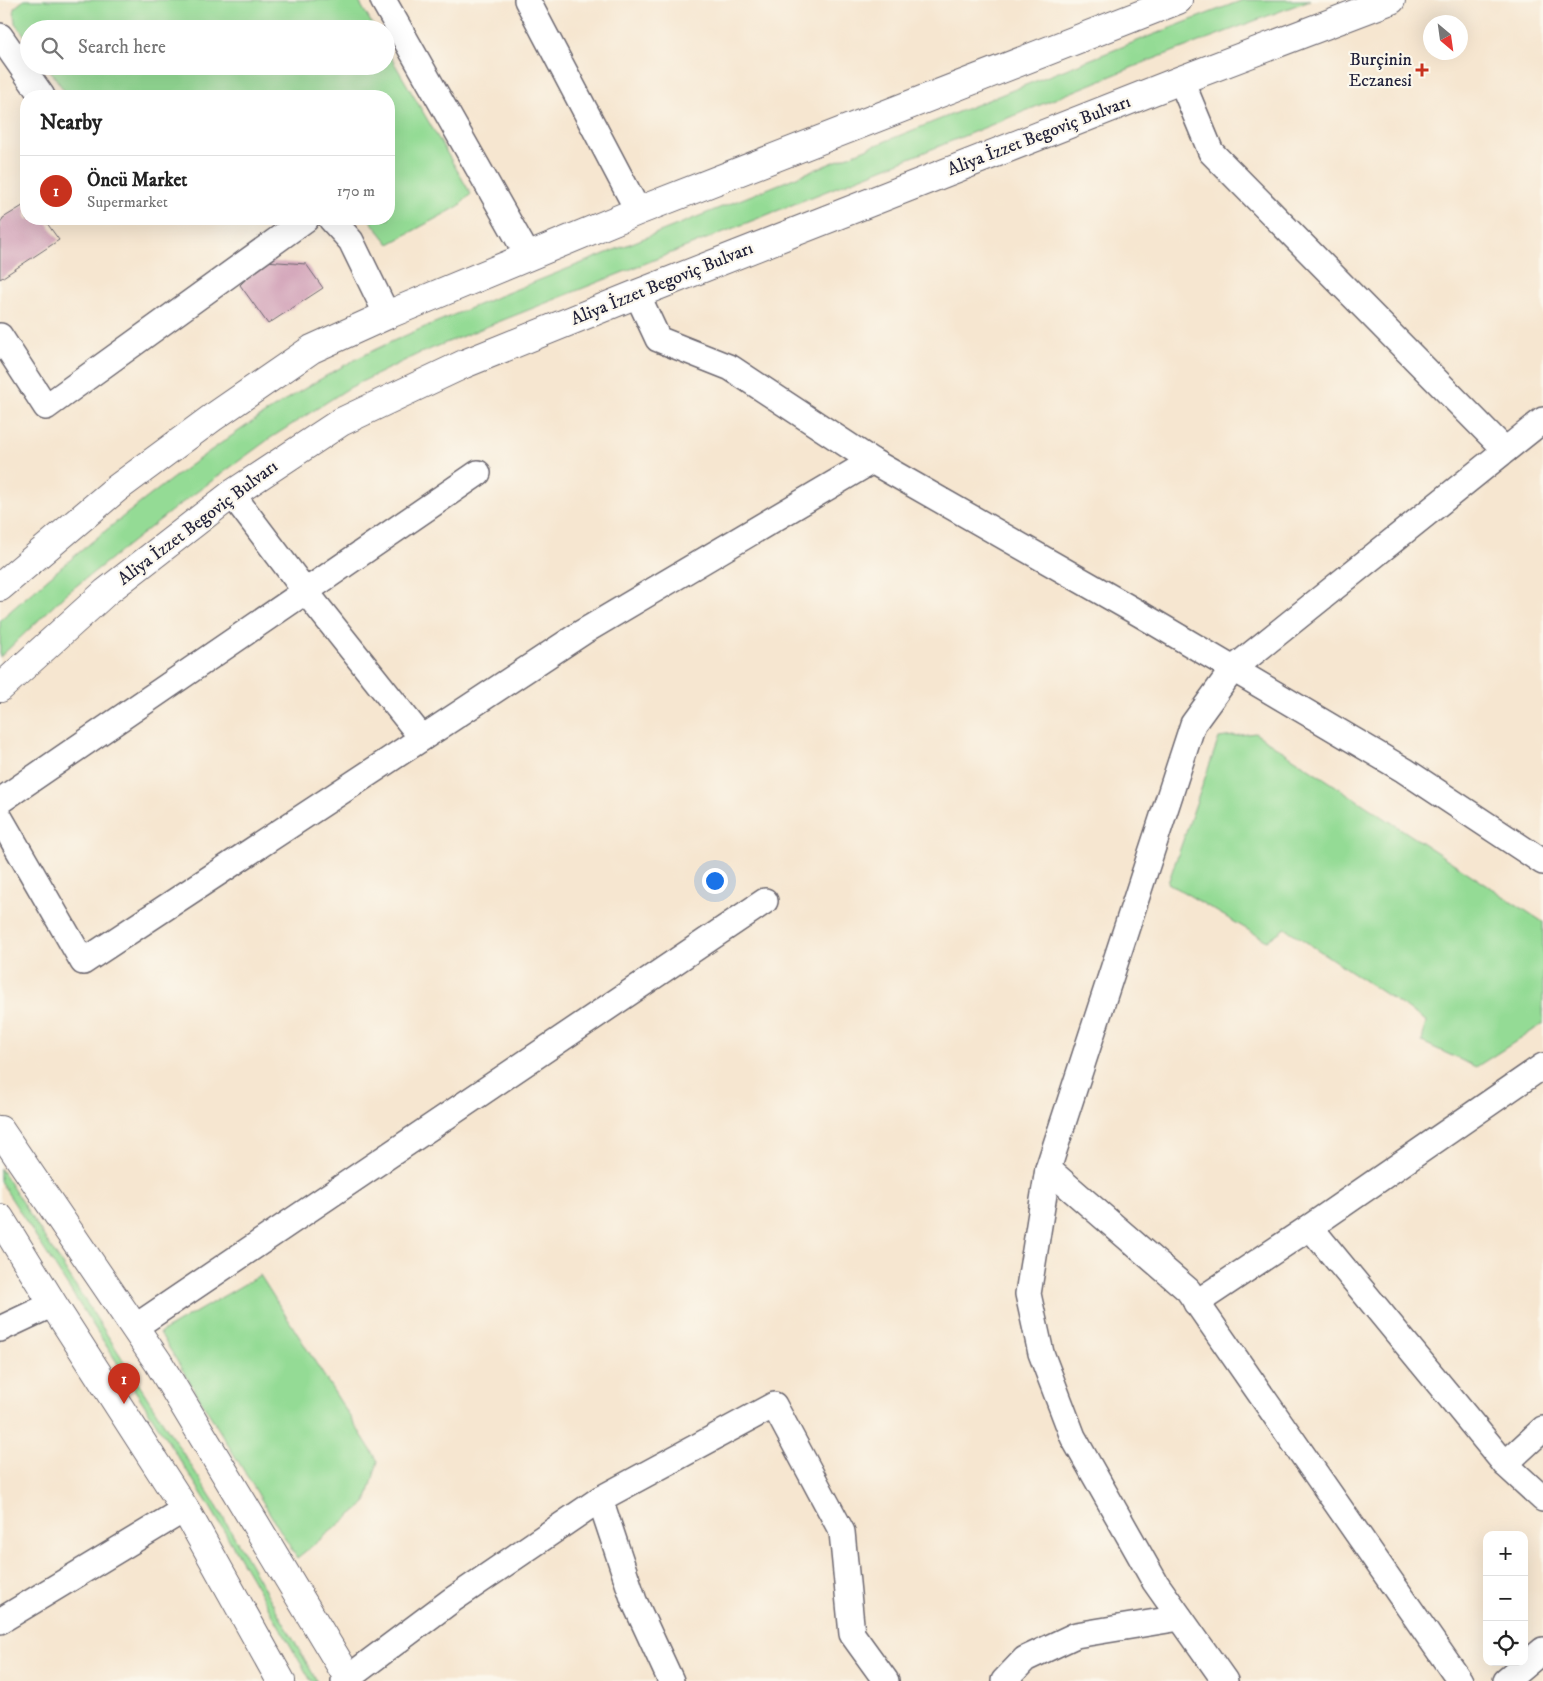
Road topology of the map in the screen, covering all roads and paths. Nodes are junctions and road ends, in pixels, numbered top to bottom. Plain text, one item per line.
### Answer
1 (383, 0) edge
2 (527, 0) edge
3 (1178, 0) edge
4 (1391, 0) edge
5 (394, 20) edge
6 (395, 21) edge
7 (0, 36) edge
8 (20, 65) edge
9 (27, 75) edge
10 (1180, 80) junction
11 (38, 90) edge
12 (638, 211) junction
13 (298, 225) edge
14 (336, 225) edge
15 (528, 256) junction
16 (637, 294) junction
17 (387, 315) junction
18 (0, 336) edge
19 (1543, 420) edge
20 (1505, 450) junction
21 (872, 461) junction
22 (478, 473) dead end
23 (232, 494) junction
24 (0, 587) edge
25 (306, 592) junction
26 (1233, 669) junction
27 (0, 688) edge
28 (422, 738) junction
29 (0, 801) edge
30 (0, 818) edge
31 (1543, 862) edge
32 (765, 901) dead end
33 (1543, 1066) edge
34 (0, 1130) edge
35 (1048, 1169) junction
36 (0, 1218) edge
37 (1310, 1227) junction
38 (1196, 1303) junction
39 (53, 1304) junction
40 (135, 1327) junction
41 (0, 1329) edge
42 (1543, 1429) edge
43 (1505, 1464) junction
44 (1543, 1499) edge
45 (600, 1500) junction
46 (184, 1509) junction
47 (1180, 1618) junction
48 (0, 1621) edge
49 (1543, 1650) edge
50 (347, 1680) edge
51 (281, 1681) edge
52 (671, 1681) edge
53 (886, 1681) edge
54 (1004, 1681) edge
55 (1224, 1681) edge
56 (1460, 1681) edge
57 (1506, 1681) edge

1 - 5 street
2 - 12 street
3 - 12 main road
4 - 10 main road, Aliya İzzet Begoviç Bulvarı
6 - 15 street
7 - 8 street
9 - 11 street
10 - 16 main road, Aliya İzzet Begoviç Bulvarı
10 - 20 street
12 - 15 main road
13 - 18 street
14 - 17 street
15 - 17 main road
16 - 21 street
16 - 23 main road, Aliya İzzet Begoviç Bulvarı
17 - 24 main road
19 - 20 street
20 - 26 street
21 - 26 street
21 - 28 street
22 - 25 street
23 - 25 street
23 - 27 main road, Aliya İzzet Begoviç Bulvarı
25 - 28 street
25 - 29 street
26 - 31 street
26 - 35 street
28 - 30 street
32 - 40 street
33 - 37 street
34 - 40 main road
35 - 38 street
35 - 47 street
36 - 39 main road
37 - 38 street
37 - 43 street
38 - 56 street
39 - 41 street
39 - 46 main road
40 - 50 main road
42 - 43 street
43 - 44 street
45 - 50 street
45 - 52 street
45 - 53 street
46 - 48 street
46 - 51 main road
47 - 54 street
47 - 55 street
49 - 57 street

